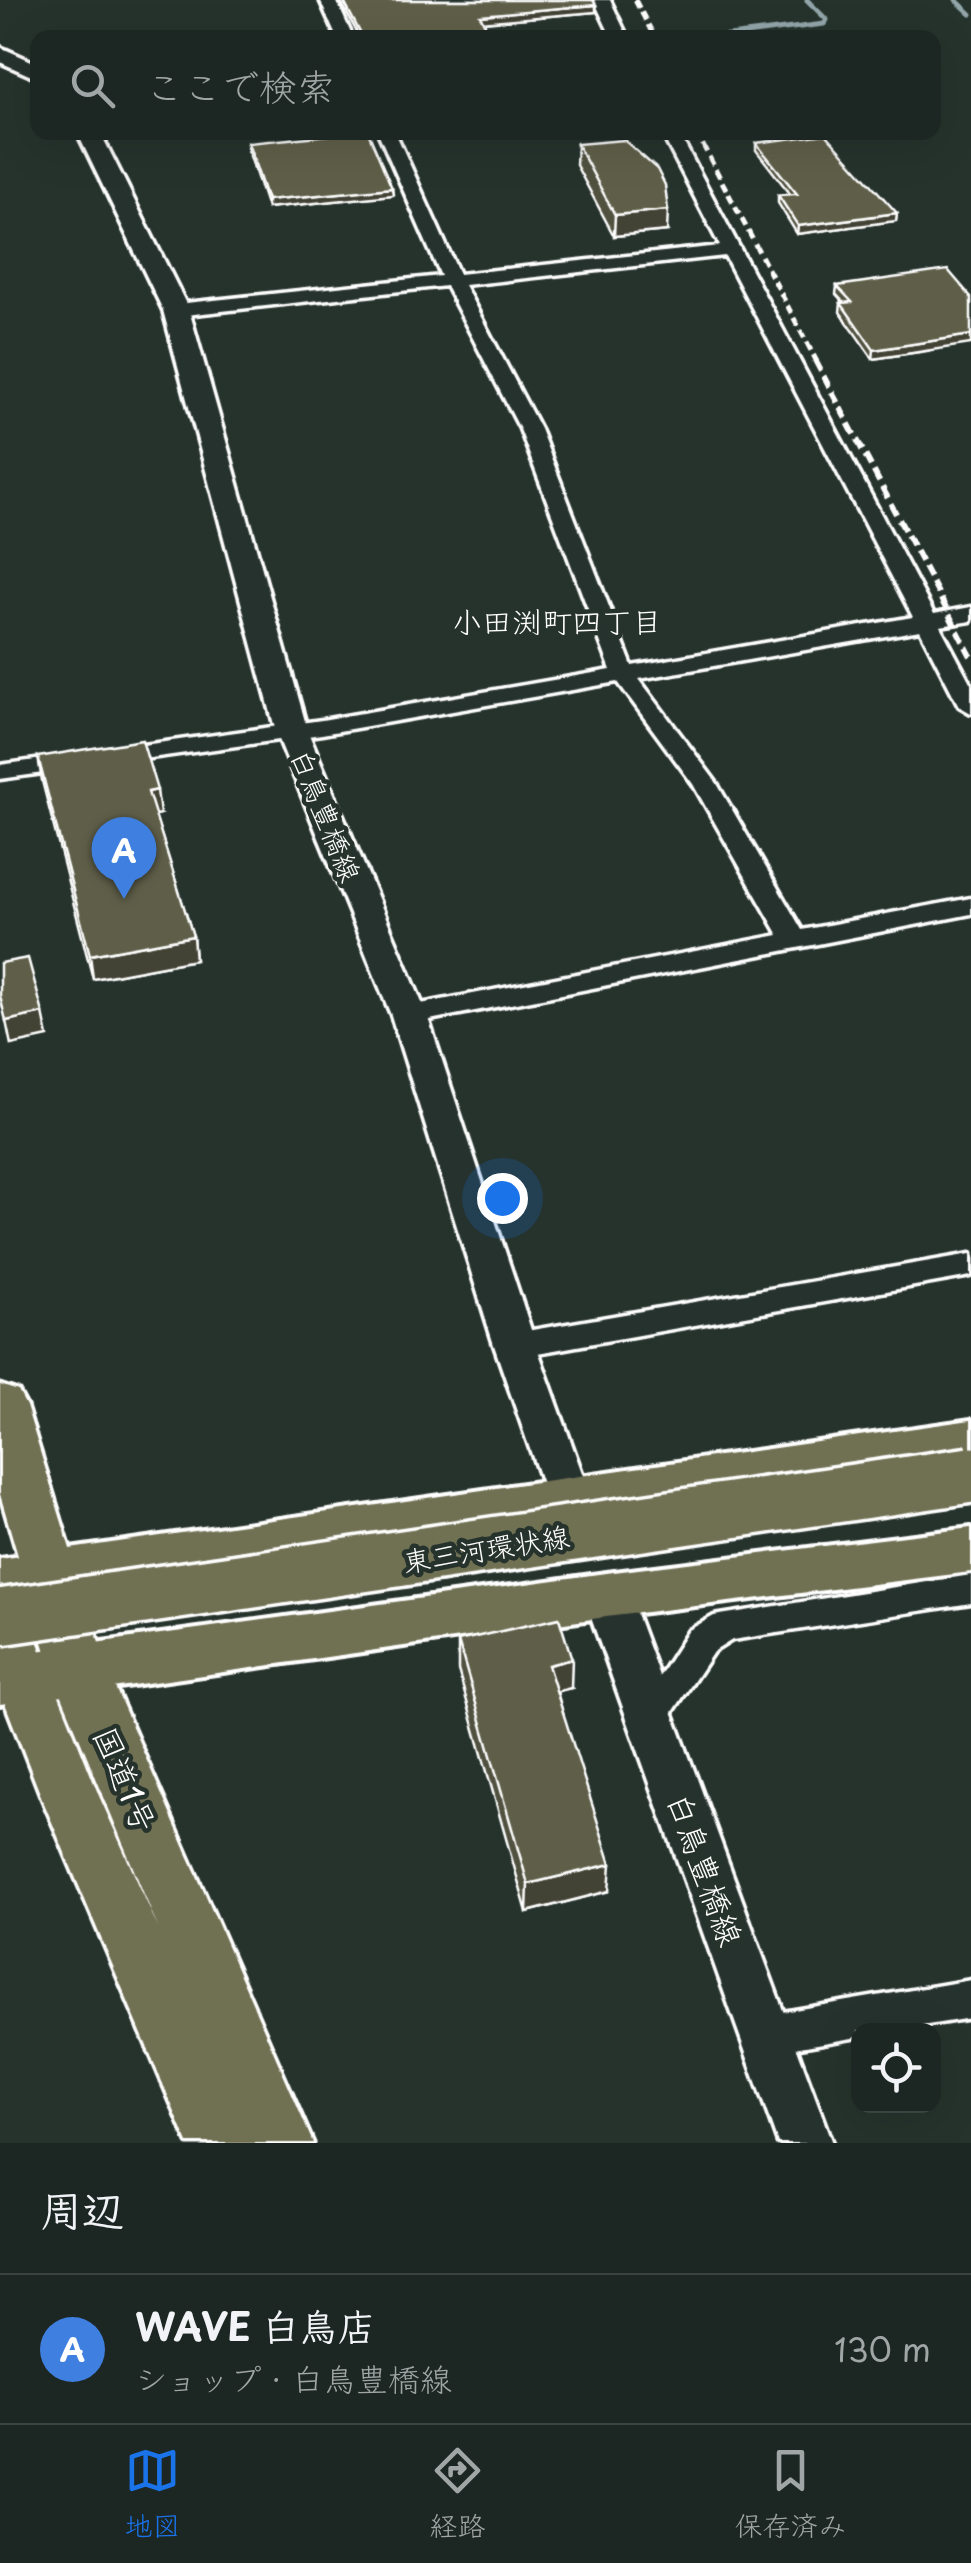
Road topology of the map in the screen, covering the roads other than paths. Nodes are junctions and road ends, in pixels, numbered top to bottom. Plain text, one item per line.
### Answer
1 (328, 0) edge
2 (602, 0) edge
3 (341, 30) edge
4 (616, 30) edge
5 (0, 53) edge
6 (30, 69) edge
7 (92, 140) edge
8 (390, 140) edge
9 (674, 140) edge
10 (734, 250) junction
11 (452, 280) junction
12 (176, 310) junction
13 (971, 614) edge
14 (925, 621) junction
15 (624, 675) junction
16 (971, 706) edge
17 (292, 732) junction
18 (0, 772) edge
19 (971, 906) edge
20 (795, 940) junction
21 (409, 1014) junction
22 (971, 1265) edge
23 (515, 1345) junction
24 (0, 1406) edge
25 (971, 1440) edge
26 (971, 1474) edge
27 (570, 1498) junction
28 (971, 1550) edge
29 (24, 1577) edge
30 (971, 1589) edge
31 (606, 1595) junction
32 (0, 1618) edge
33 (79, 1670) junction
34 (10, 1679) edge
35 (651, 1716) junction
36 (971, 2000) edge
37 (765, 2034) junction
38 (221, 2143) edge
39 (280, 2143) edge
40 (805, 2143) edge

1 - 3 street
2 - 4 street
5 - 6 main road
7 - 12 main road, 白鳥豊橋線
8 - 11 street
9 - 10 street
10 - 11 street
10 - 14 street
11 - 12 street
11 - 15 street
12 - 17 main road, 白鳥豊橋線
13 - 14 street
14 - 15 street
14 - 16 street
15 - 17 street
15 - 20 street
17 - 18 street
17 - 21 main road, 白鳥豊橋線
19 - 20 street
20 - 21 street
21 - 23 main road, 白鳥豊橋線
22 - 23 street
23 - 27 main road, 白鳥豊橋線
24 - 29 highway, 国道1号
25 - 27 main road, 東三河環状線
26 - 32 main road, 東三河環状線, bridge
27 - 29 main road, 東三河環状線
28 - 31 main road
29 - 33 highway, 国道1号
30 - 35 street
31 - 33 main road
31 - 35 main road, 白鳥豊橋線
32 - 34 highway, 国道1号
33 - 34 main road
33 - 39 highway, 国道1号
34 - 38 highway, 国道1号
35 - 37 main road, 白鳥豊橋線
36 - 37 street
37 - 40 main road, 白鳥豊橋線

